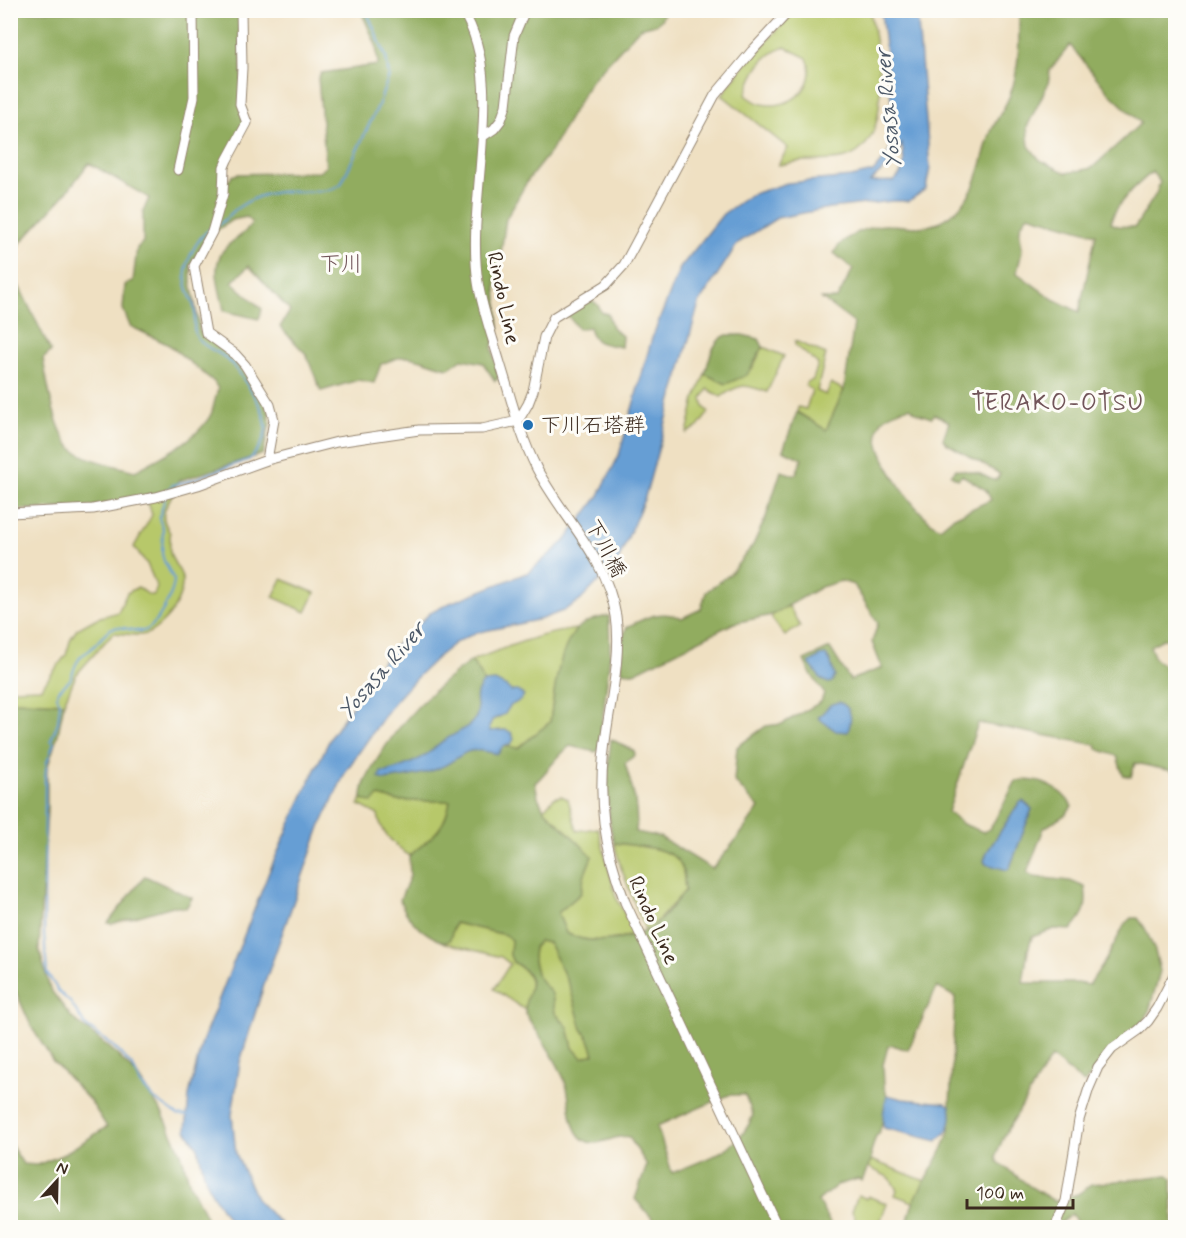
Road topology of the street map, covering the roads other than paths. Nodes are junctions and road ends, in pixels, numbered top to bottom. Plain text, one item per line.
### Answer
1 (193, 10) edge
2 (241, 10) edge
3 (462, 10) edge
4 (525, 10) edge
5 (790, 10) edge
6 (482, 137) junction
7 (178, 170) dead end
8 (518, 422) junction
9 (267, 460) junction
10 (564, 510) joint
11 (10, 513) edge
12 (613, 603) joint
13 (1176, 971) edge
14 (778, 1227) edge
15 (1055, 1227) edge

1 - 7 street
2 - 9 street
3 - 6 street, Rindo Line
4 - 6 street
5 - 8 street
6 - 8 street, Rindo Line
8 - 9 street
8 - 10 street, Rindo Line
9 - 11 street
10 - 12 street, 下川橋
12 - 14 street, Rindo Line
13 - 15 street

